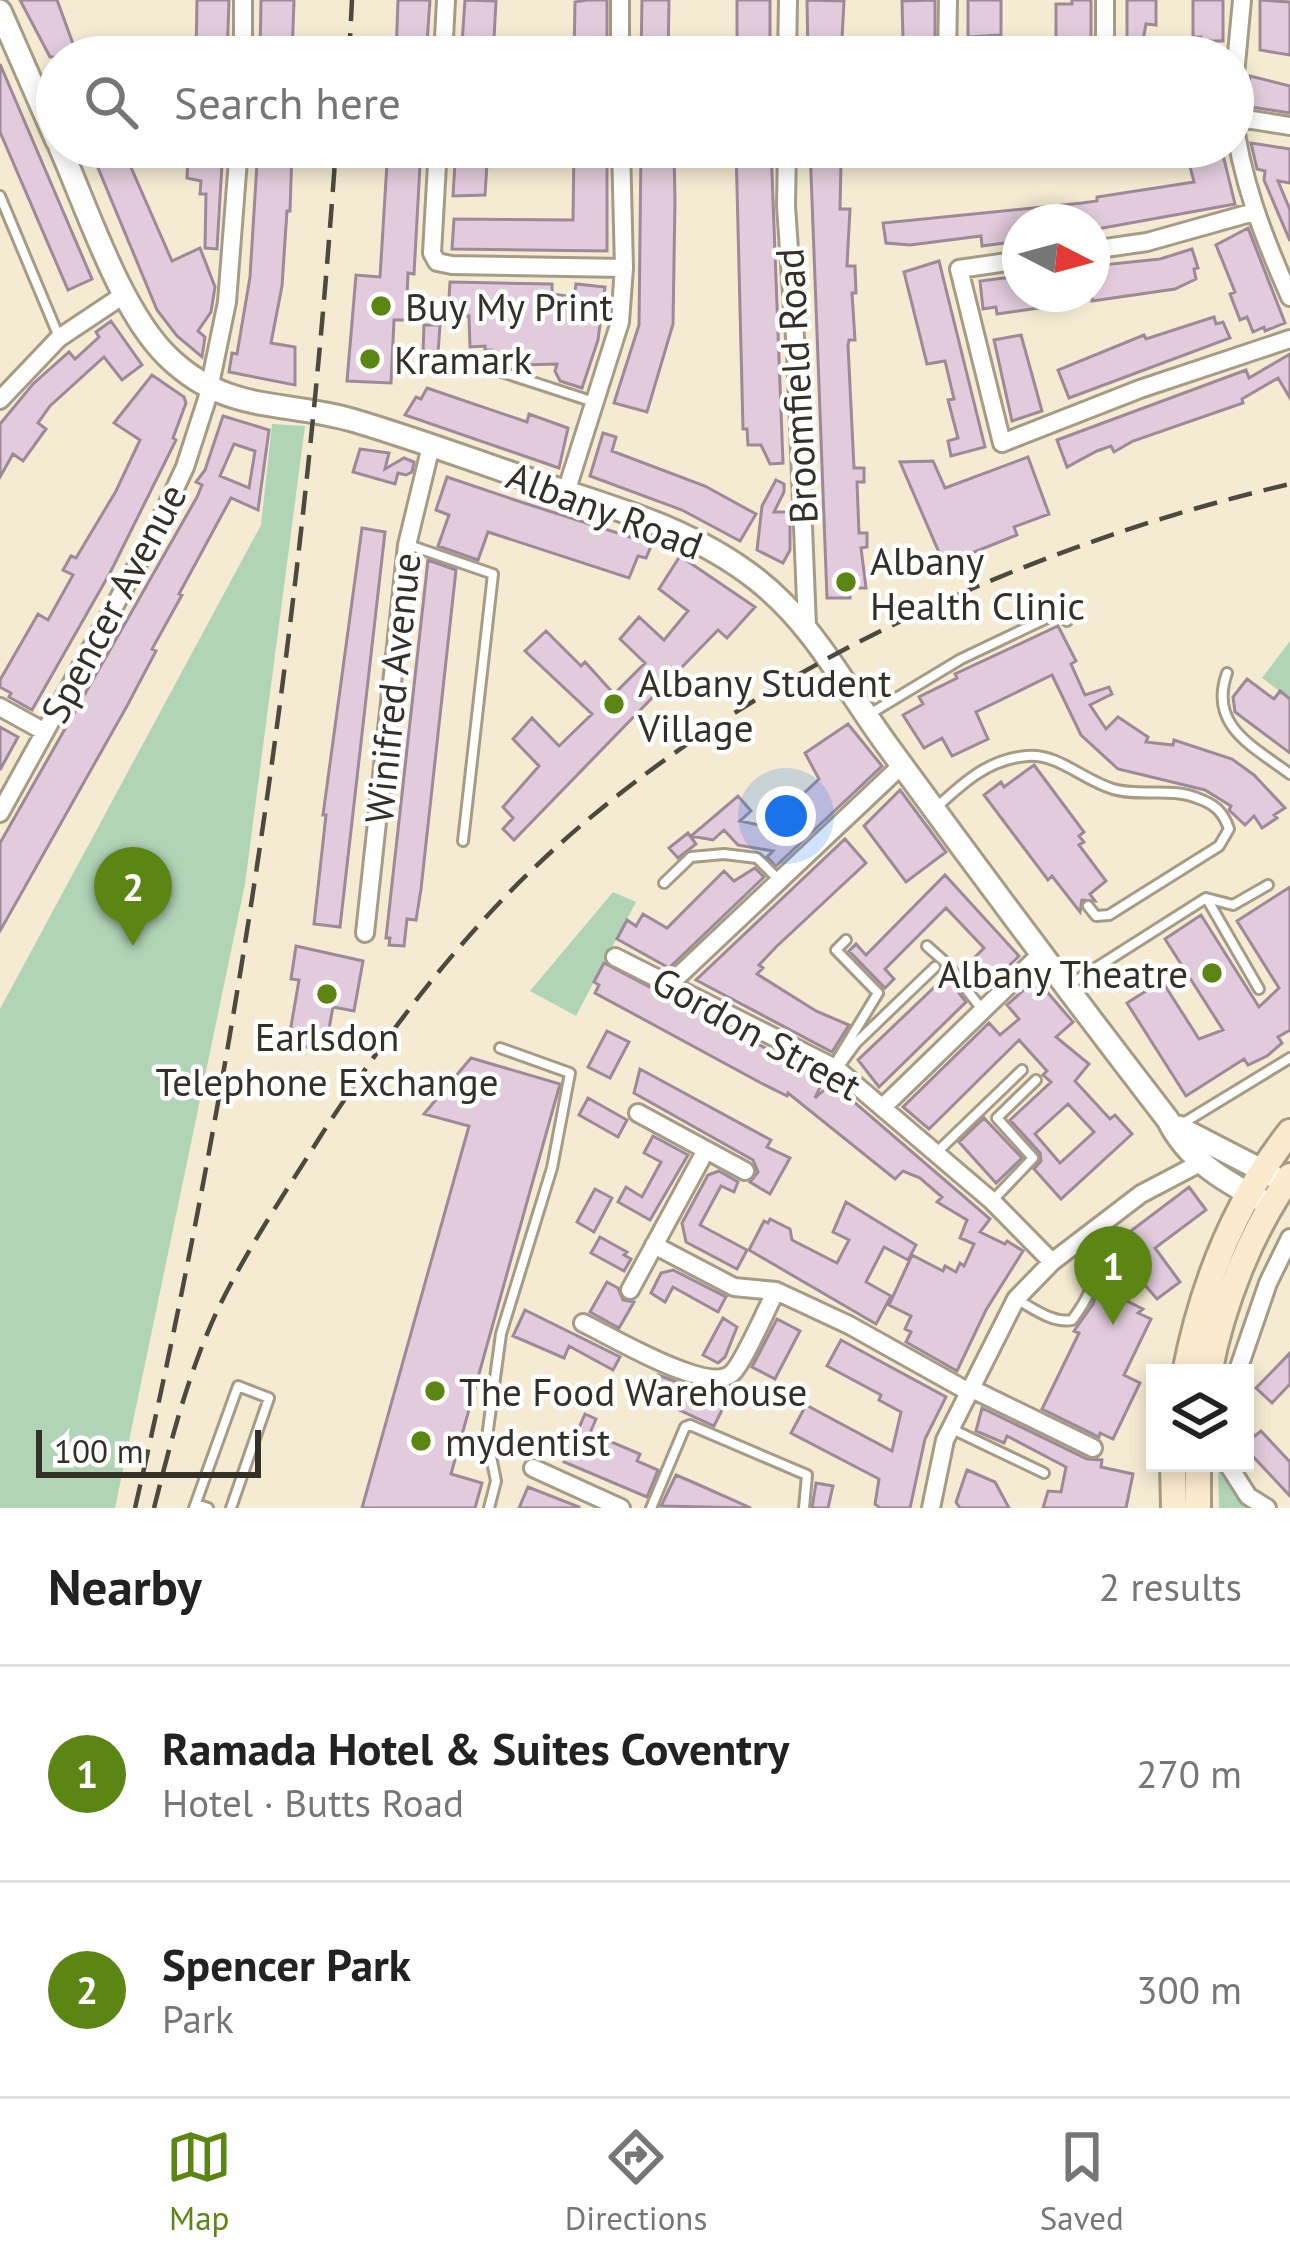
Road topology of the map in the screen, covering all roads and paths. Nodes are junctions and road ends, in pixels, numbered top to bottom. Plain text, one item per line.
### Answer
1 (243, 0) edge
2 (446, 0) edge
3 (620, 0) edge
4 (788, 0) edge
5 (948, 0) edge
6 (1105, 0) edge
7 (1242, 0) edge
8 (0, 11) edge
9 (243, 36) edge
10 (444, 36) edge
11 (620, 36) edge
12 (788, 36) edge
13 (947, 36) edge
14 (1106, 36) edge
15 (1239, 36) edge
16 (36, 94) edge
17 (1254, 120) edge
18 (1290, 126) edge
19 (69, 168) edge
20 (237, 168) edge
21 (437, 168) edge
22 (622, 168) edge
23 (787, 168) edge
24 (1241, 168) edge
25 (0, 196) edge
26 (1254, 212) junction
27 (1110, 247) edge
28 (1002, 263) edge
29 (624, 268) junction
30 (125, 294) junction
31 (1290, 297) edge
32 (59, 338) junction
33 (1290, 339) edge
34 (477, 364) dead end
35 (210, 386) junction
36 (0, 400) edge
37 (596, 403) junction
38 (431, 446) junction
39 (566, 492) junction
40 (407, 545) junction
41 (1066, 621) dead end
42 (807, 626) junction
43 (1227, 673) dead end
44 (0, 707) edge
45 (867, 716) junction
46 (45, 732) junction
47 (902, 765) junction
48 (1290, 775) edge
49 (934, 809) junction
50 (0, 813) edge
51 (463, 841) dead end
52 (779, 880) junction
53 (664, 883) dead end
54 (1268, 885) dead end
55 (1206, 898) junction
56 (1088, 906) dead end
57 (365, 933) dead end
58 (847, 940) dead end
59 (927, 946) dead end
60 (1042, 953) junction
61 (615, 957) dead end
62 (934, 967) dead end
63 (672, 982) junction
64 (1067, 986) junction
65 (1258, 989) dead end
66 (982, 1010) junction
67 (500, 1048) dead end
68 (1290, 1058) edge
69 (835, 1068) junction
70 (1022, 1070) dead end
71 (1036, 1080) dead end
72 (884, 1106) junction
73 (638, 1113) dead end
74 (1167, 1119) junction
75 (1290, 1132) edge
76 (706, 1150) junction
77 (936, 1152) junction
78 (1200, 1163) junction
79 (1261, 1169) junction
80 (746, 1171) dead end
81 (1282, 1188) edge
82 (1248, 1194) junction
83 (992, 1201) junction
84 (1081, 1241) junction
85 (1289, 1242) edge
86 (654, 1245) junction
87 (1052, 1262) junction
88 (630, 1290) dead end
89 (776, 1291) junction
90 (1016, 1299) junction
91 (584, 1323) dead end
92 (1187, 1364) edge
93 (1212, 1364) edge
94 (1240, 1364) edge
95 (969, 1390) junction
96 (950, 1429) junction
97 (1091, 1440) dead end
98 (532, 1468) dead end
99 (1173, 1472) edge
100 (1198, 1472) edge
101 (1233, 1472) edge
102 (1044, 1473) dead end
103 (195, 1506) edge
104 (208, 1508) edge
105 (231, 1508) edge
106 (489, 1508) edge
107 (621, 1508) edge
108 (650, 1508) edge
109 (804, 1508) edge
110 (932, 1508) edge
111 (1174, 1508) edge
112 (1198, 1508) edge
113 (1267, 1508) edge

1 - 9 street
2 - 10 street
3 - 11 street
4 - 12 street
5 - 13 street
6 - 14 street
7 - 15 street
8 - 16 street, Albany Road
17 - 18 street
19 - 30 street, Albany Road
20 - 35 street, Spencer Avenue
21 - 29 street
22 - 29 street
23 - 42 street, Broomfield Road
24 - 26 street
25 - 32 lane
26 - 27 street
26 - 31 street
28 - 33 street
29 - 37 street
30 - 32 street
30 - 35 street, Albany Road
32 - 36 street
34 - 37 lane
35 - 38 street, Albany Road
35 - 46 street, Spencer Avenue
37 - 39 street
38 - 39 street, Albany Road
38 - 40 street, Winifred Avenue
39 - 42 street, Albany Road
40 - 51 lane
40 - 57 street, Winifred Avenue
41 - 45 lane
42 - 45 street, Albany Road
43 - 48 lane
44 - 46 street
45 - 47 street, Albany Road
46 - 50 street, Spencer Avenue
47 - 49 street, Albany Road
47 - 52 street
49 - 56 lane
49 - 60 street, Albany Road
52 - 53 lane
52 - 63 street
54 - 55 lane
55 - 64 lane
55 - 65 lane
58 - 69 lane
59 - 66 lane
60 - 64 street, Albany Road
60 - 66 street
61 - 63 street, Gordon Street
62 - 69 lane
63 - 69 street, Gordon Street
64 - 74 street, Albany Road
66 - 72 street
67 - 106 lane
68 - 74 lane
69 - 72 street, Gordon Street
70 - 77 lane
71 - 83 lane
72 - 77 street, Gordon Street
73 - 76 street
74 - 78 street, Albany Road
74 - 79 street, Albany Road
75 - 79 main road
76 - 80 street
76 - 86 street
77 - 83 street, Gordon Street
78 - 82 street, Albany Road
78 - 84 street
79 - 81 street, Albany Road
79 - 82 main road
81 - 82 street, Albany Road
81 - 93 main road
82 - 92 main road
83 - 87 street, Gordon Street
84 - 87 street
84 - 90 lane
85 - 94 street
86 - 88 street
86 - 89 street
87 - 90 street
89 - 91 street
89 - 95 street
90 - 95 street
95 - 96 street
95 - 97 street
96 - 102 lane
96 - 110 street
98 - 107 street
99 - 111 main road
100 - 112 main road
101 - 113 street
103 - 104 lane
103 - 105 lane
108 - 109 lane

